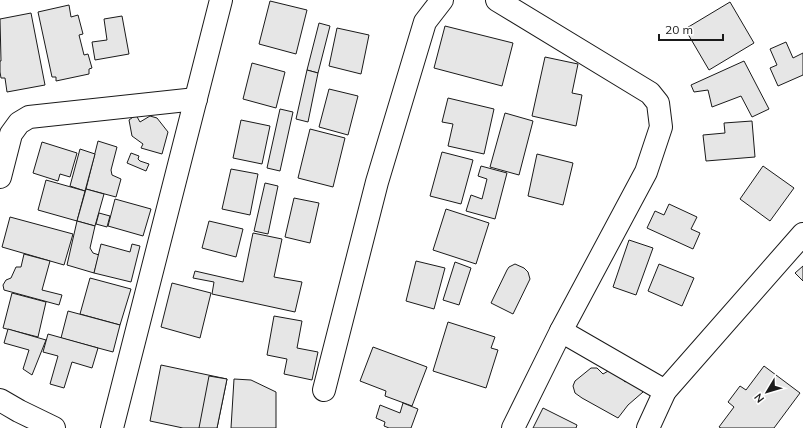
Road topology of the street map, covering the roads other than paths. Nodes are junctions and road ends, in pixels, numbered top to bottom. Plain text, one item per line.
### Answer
1 (221, 0) edge
2 (442, 0) edge
3 (497, 0) edge
4 (196, 99) junction
5 (0, 177) edge
6 (803, 234) edge
7 (561, 331) junction
8 (324, 390) dead end
9 (665, 391) junction
10 (0, 400) edge
11 (54, 428) edge
12 (112, 428) edge
13 (513, 428) edge
14 (649, 428) edge

1 - 4 street
2 - 8 street
3 - 7 street
4 - 5 street
4 - 12 street
6 - 9 street
7 - 9 street
7 - 13 street
9 - 14 street
10 - 11 street

